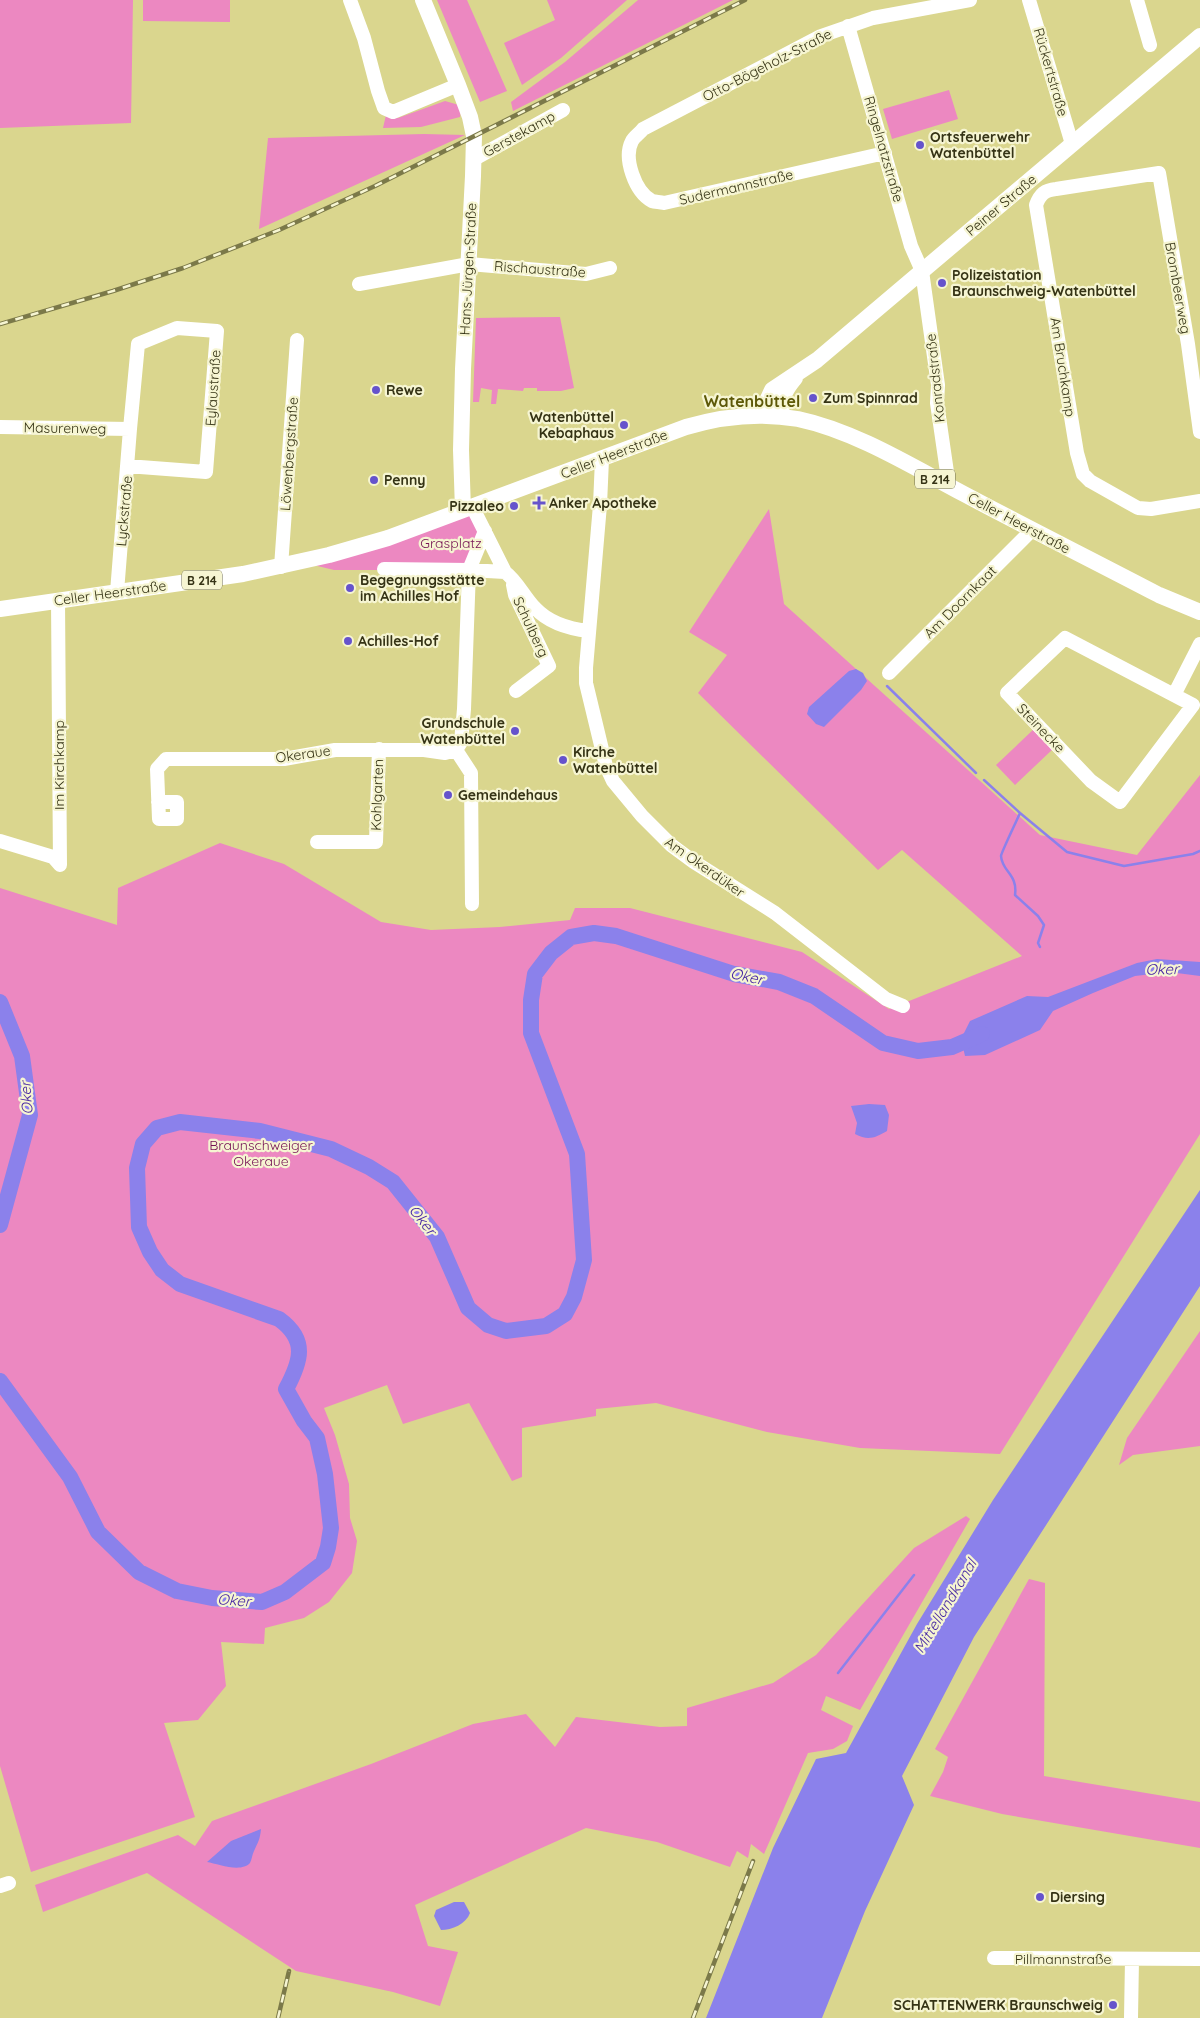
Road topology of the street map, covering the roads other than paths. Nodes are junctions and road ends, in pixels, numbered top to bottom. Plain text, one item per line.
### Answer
1 (350, 0) edge
2 (423, 0) edge
3 (970, 0) edge
4 (1029, 0) edge
5 (1137, 0) edge
6 (848, 26) junction
7 (1200, 36) edge
8 (1150, 45) dead end
9 (458, 85) junction
10 (563, 110) dead end
11 (632, 141) joint
12 (1072, 144) junction
13 (885, 153) junction
14 (474, 159) junction
15 (1159, 173) joint
16 (469, 264) junction
17 (610, 268) dead end
18 (922, 270) junction
19 (359, 284) dead end
20 (297, 340) dead end
21 (773, 416) junction
22 (0, 427) edge
23 (130, 429) junction
24 (1200, 432) edge
25 (602, 459) junction
26 (127, 466) junction
27 (948, 486) junction
28 (1200, 501) edge
29 (468, 508) junction
30 (1032, 530) junction
31 (485, 531) junction
32 (281, 567) junction
33 (384, 569) dead end
34 (469, 570) junction
35 (508, 574) junction
36 (117, 592) junction
37 (58, 600) junction
38 (0, 609) edge
39 (1200, 612) edge
40 (589, 631) junction
41 (1200, 644) edge
42 (888, 673) dead end
43 (516, 691) dead end
44 (1174, 695) junction
45 (379, 749) junction
46 (456, 750) junction
47 (158, 802) dead end
48 (0, 841) edge
49 (317, 842) dead end
50 (472, 904) dead end
51 (903, 1006) dead end
52 (994, 1958) dead end
53 (1132, 1959) junction
54 (1200, 1959) edge
55 (1131, 2018) edge

1 - 9 street
2 - 9 main road, Hans-Jürgen-Straße
3 - 6 street, Otto-Bögeholz-Straße
4 - 12 street, Rückertstraße
5 - 8 street
6 - 11 street, Otto-Bögeholz-Straße
6 - 13 street, Ringelnatzstraße
7 - 12 main road, Peiner Straße
9 - 14 main road, Hans-Jürgen-Straße
10 - 14 street, Gerstekamp
11 - 13 street, Sudermannstraße
12 - 18 main road, Peiner Straße
13 - 18 street, Ringelnatzstraße
14 - 16 main road, Hans-Jürgen-Straße
15 - 24 street, Brombeerweg
15 - 28 street, Am Bruchkamp
16 - 17 street, Rischaustraße
16 - 19 street, Rischaustraße
16 - 29 main road, Hans-Jürgen-Straße
18 - 21 main road, Peiner Straße
18 - 27 street, Konradstraße
20 - 32 street, Löwenbergstraße
21 - 25 main road, Celler Heerstraße / B 214
21 - 27 main road, Celler Heerstraße / B 214
22 - 23 street, Masurenweg
23 - 26 street, Lyckstraße
23 - 26 street, Eylaustraße
25 - 29 main road, Celler Heerstraße / B 214
25 - 40 street, Am Okerdüker
26 - 36 street, Lyckstraße
27 - 30 main road, Celler Heerstraße / B 214
29 - 31 street
29 - 32 main road, Celler Heerstraße / B 214
30 - 39 main road, Celler Heerstraße / B 214
30 - 42 street, Am Doornkaat
31 - 34 street
31 - 35 street
32 - 36 main road, Celler Heerstraße / B 214
33 - 34 street
34 - 35 street
34 - 46 street
35 - 40 street, Schulberg
35 - 43 street, Schulberg
36 - 37 main road, Celler Heerstraße / B 214
37 - 38 main road, Celler Heerstraße / B 214
37 - 48 street, Im Kirchkamp
40 - 51 street, Am Okerdüker
41 - 44 street
44 - 44 street, Steinecke
45 - 46 street, Okeraue
45 - 47 street, Okeraue
45 - 49 street, Kohlgarten
46 - 50 street
52 - 53 street, Pillmannstraße
53 - 54 street, Pillmannstraße
53 - 55 street, Pillmannstraße

